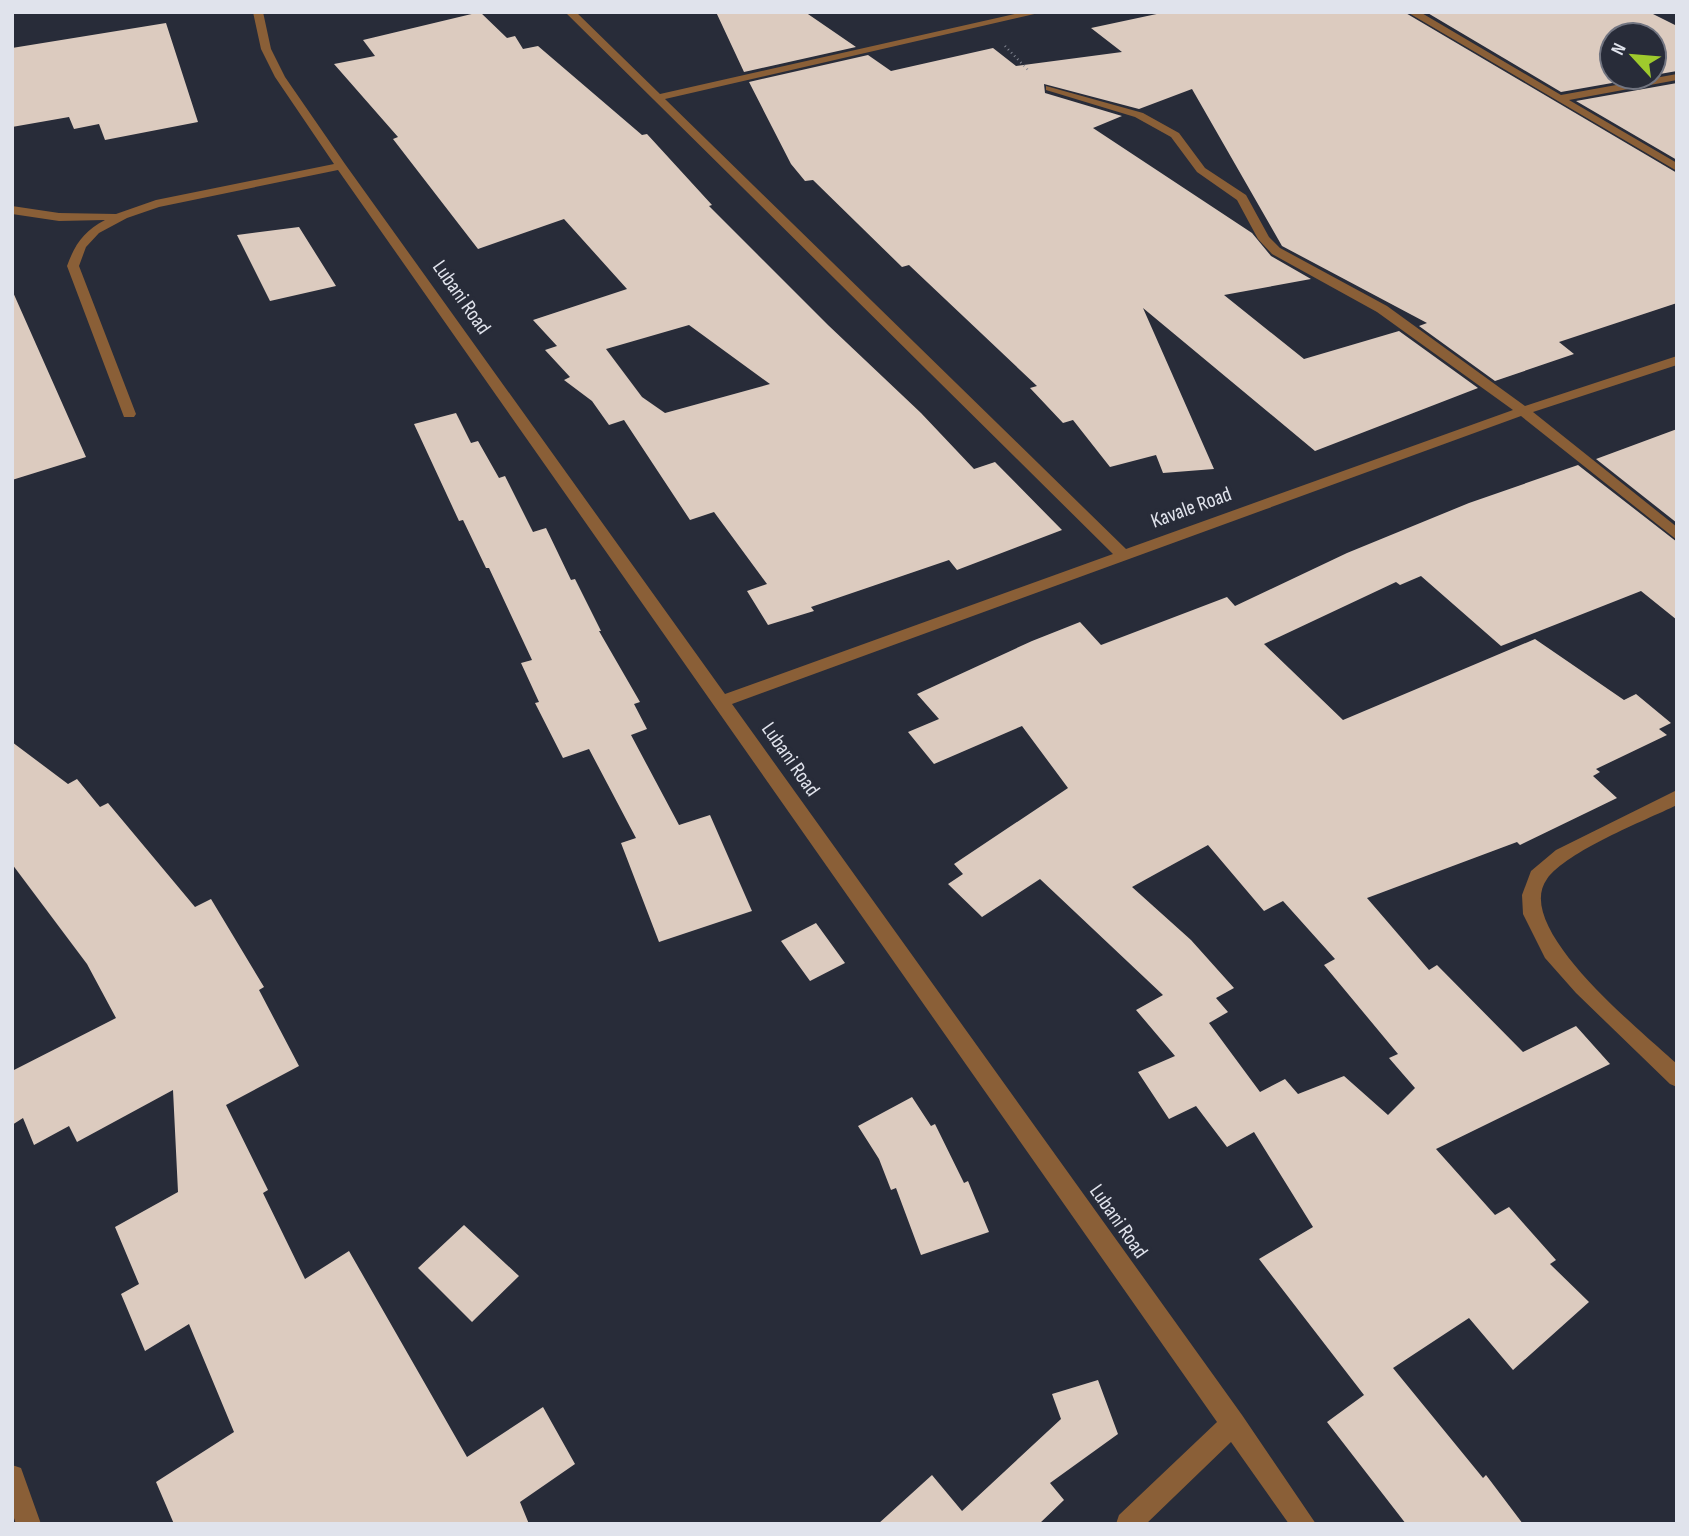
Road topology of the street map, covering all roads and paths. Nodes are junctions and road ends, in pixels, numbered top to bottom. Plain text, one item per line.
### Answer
1 (258, 12) edge
2 (570, 12) edge
3 (1038, 12) edge
4 (1412, 12) edge
5 (984, 24) junction
6 (1677, 77) edge
7 (1050, 88) joint
8 (657, 98) junction
9 (1563, 99) junction
10 (341, 166) junction
11 (1677, 168) edge
12 (12, 210) edge
13 (123, 215) junction
14 (1677, 360) edge
15 (1523, 411) junction
16 (129, 414) dead end
17 (1677, 535) edge
18 (1122, 554) junction
19 (722, 701) junction
20 (1677, 797) edge
21 (1677, 1078) edge
22 (1234, 1423) junction
23 (12, 1477) edge
24 (29, 1524) edge
25 (1128, 1524) edge
26 (1304, 1524) edge

1 - 10 street, Lubani Road
2 - 8 street
3 - 5 street
4 - 9 street
5 - 7 path
5 - 8 street
6 - 9 street
7 - 15 street
8 - 18 street
9 - 11 street
10 - 13 street
10 - 19 street, Lubani Road
12 - 13 street
13 - 16 street
14 - 15 street, Kavale Road
15 - 17 street
15 - 18 street, Kavale Road
18 - 19 street, Kavale Road
19 - 22 street, Lubani Road
20 - 21 street
22 - 25 street
22 - 26 street, Lubani Road
23 - 24 street

